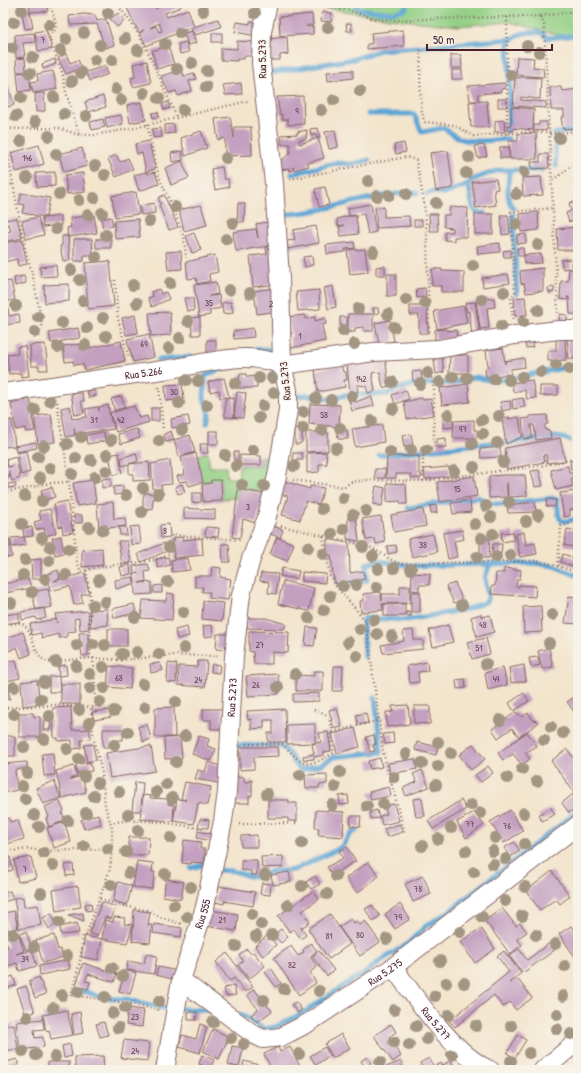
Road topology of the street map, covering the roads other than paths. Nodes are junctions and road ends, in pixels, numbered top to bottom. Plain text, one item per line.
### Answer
1 (268, 4) edge
2 (578, 330) edge
3 (282, 366) junction
4 (3, 393) edge
5 (229, 749) joint
6 (578, 825) edge
7 (393, 967) junction
8 (181, 980) junction
9 (578, 1041) edge
10 (165, 1070) edge
11 (490, 1070) edge
12 (543, 1070) edge

1 - 3 street, Rua 5.273
2 - 3 street
3 - 4 street, Rua 5.266
3 - 5 street, Rua 5.273
5 - 8 street, Rua 555
6 - 7 street, Rua 5.275
7 - 8 street, Rua 5.275
7 - 11 street, Rua 5.277
8 - 10 street, Rua 555
9 - 12 street

